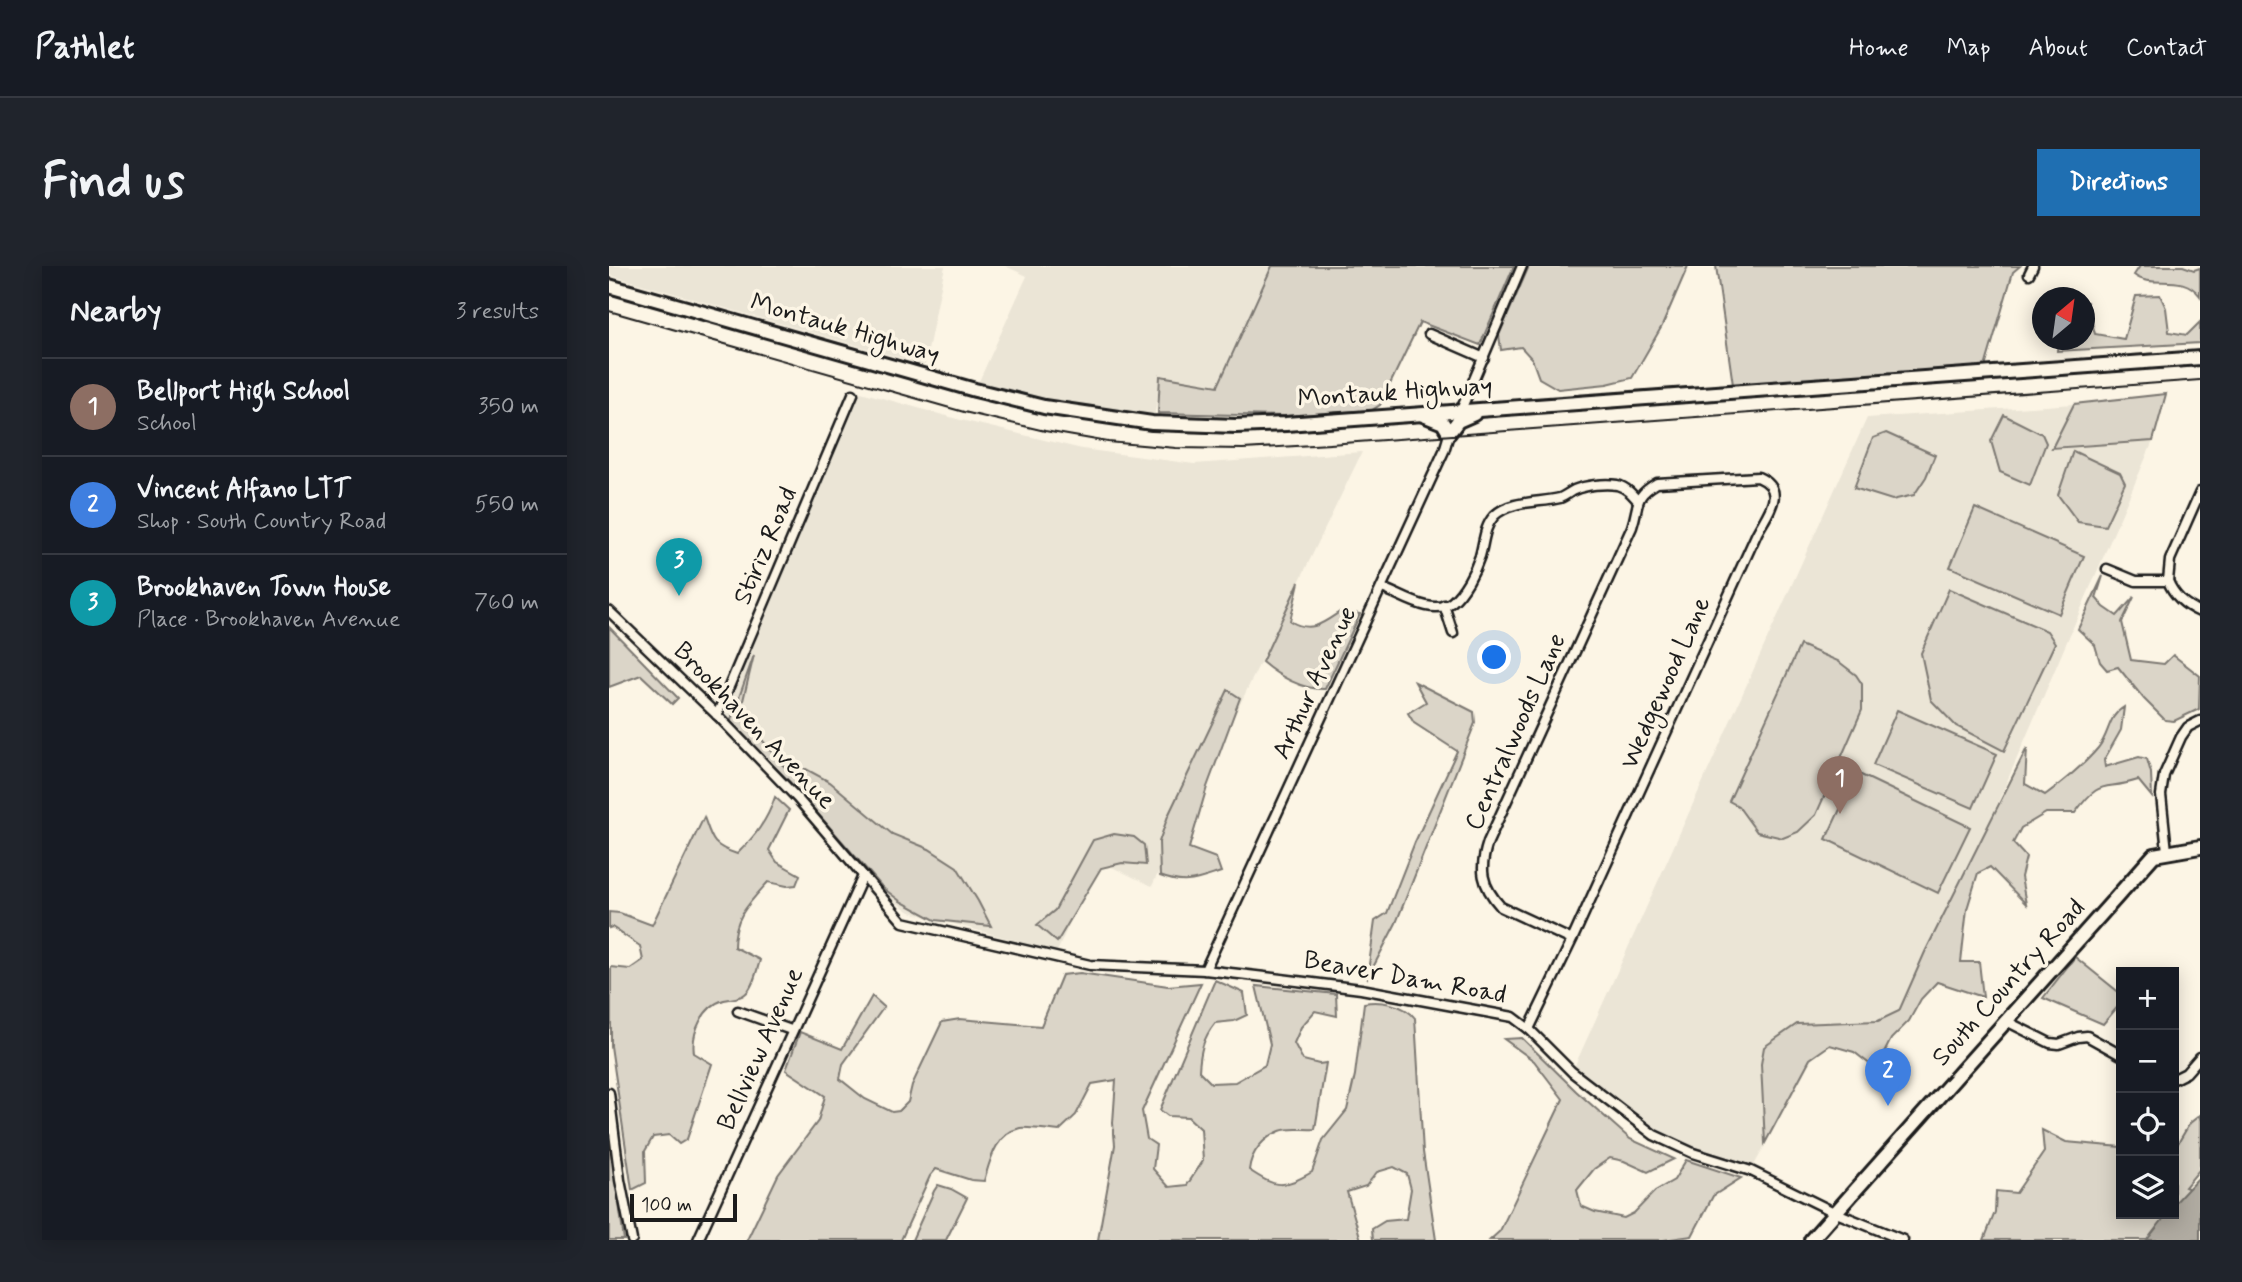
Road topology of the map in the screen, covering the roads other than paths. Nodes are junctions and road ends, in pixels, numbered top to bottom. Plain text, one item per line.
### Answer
1 (1522, 266) edge
2 (609, 286) edge
3 (1429, 334) dead end
4 (1484, 358) junction
5 (2200, 358) edge
6 (853, 394) dead end
7 (1491, 408) junction
8 (1457, 411) junction
9 (1418, 414) junction
10 (1449, 433) junction
11 (2200, 492) edge
12 (1638, 501) junction
13 (2108, 569) dead end
14 (2168, 581) junction
15 (1382, 587) junction
16 (1444, 605) junction
17 (609, 611) edge
18 (2200, 612) edge
19 (1453, 633) dead end
20 (717, 715) junction
21 (2200, 721) edge
22 (2200, 847) edge
23 (2167, 851) junction
24 (863, 876) junction
25 (1572, 940) junction
26 (1205, 970) junction
27 (737, 1011) dead end
28 (2006, 1021) junction
29 (1529, 1029) junction
30 (792, 1030) junction
31 (2116, 1052) edge
32 (2200, 1057) edge
33 (2179, 1076) edge
34 (609, 1093) edge
35 (1835, 1212) junction
36 (632, 1240) edge
37 (698, 1240) edge
38 (1811, 1240) edge
39 (1903, 1240) edge

1 - 4 street, Arthur Avenue
2 - 9 main road, Montauk Highway
3 - 4 street
4 - 8 street, Arthur Avenue
5 - 7 main road, Montauk Highway
6 - 20 street, Stiriz Road
7 - 8 main road, Montauk Highway
7 - 10 main road
8 - 9 main road, Montauk Highway
8 - 10 street, Arthur Avenue
9 - 10 main road
10 - 15 street, Arthur Avenue
11 - 14 street
12 - 16 street
12 - 25 street, Centralwoods Lane
12 - 25 street, Wedgewood Lane
13 - 14 street
14 - 18 street
15 - 16 street
15 - 26 street, Arthur Avenue
16 - 19 street
17 - 20 street, Brookhaven Avenue
20 - 24 street, Brookhaven Avenue
21 - 23 street
22 - 23 main road, South Country Road
23 - 28 main road, South Country Road
24 - 26 street, Beaver Dam Road
24 - 30 street, Bellview Avenue
25 - 29 street, Wedgewood Lane
26 - 29 street, Beaver Dam Road
27 - 30 street
28 - 31 street
28 - 35 main road, South Country Road
29 - 35 street, Beaver Dam Road
30 - 37 street, Bellview Avenue
32 - 33 street
34 - 36 street
35 - 38 main road, South Country Road
35 - 39 street, Beaver Dam Road

